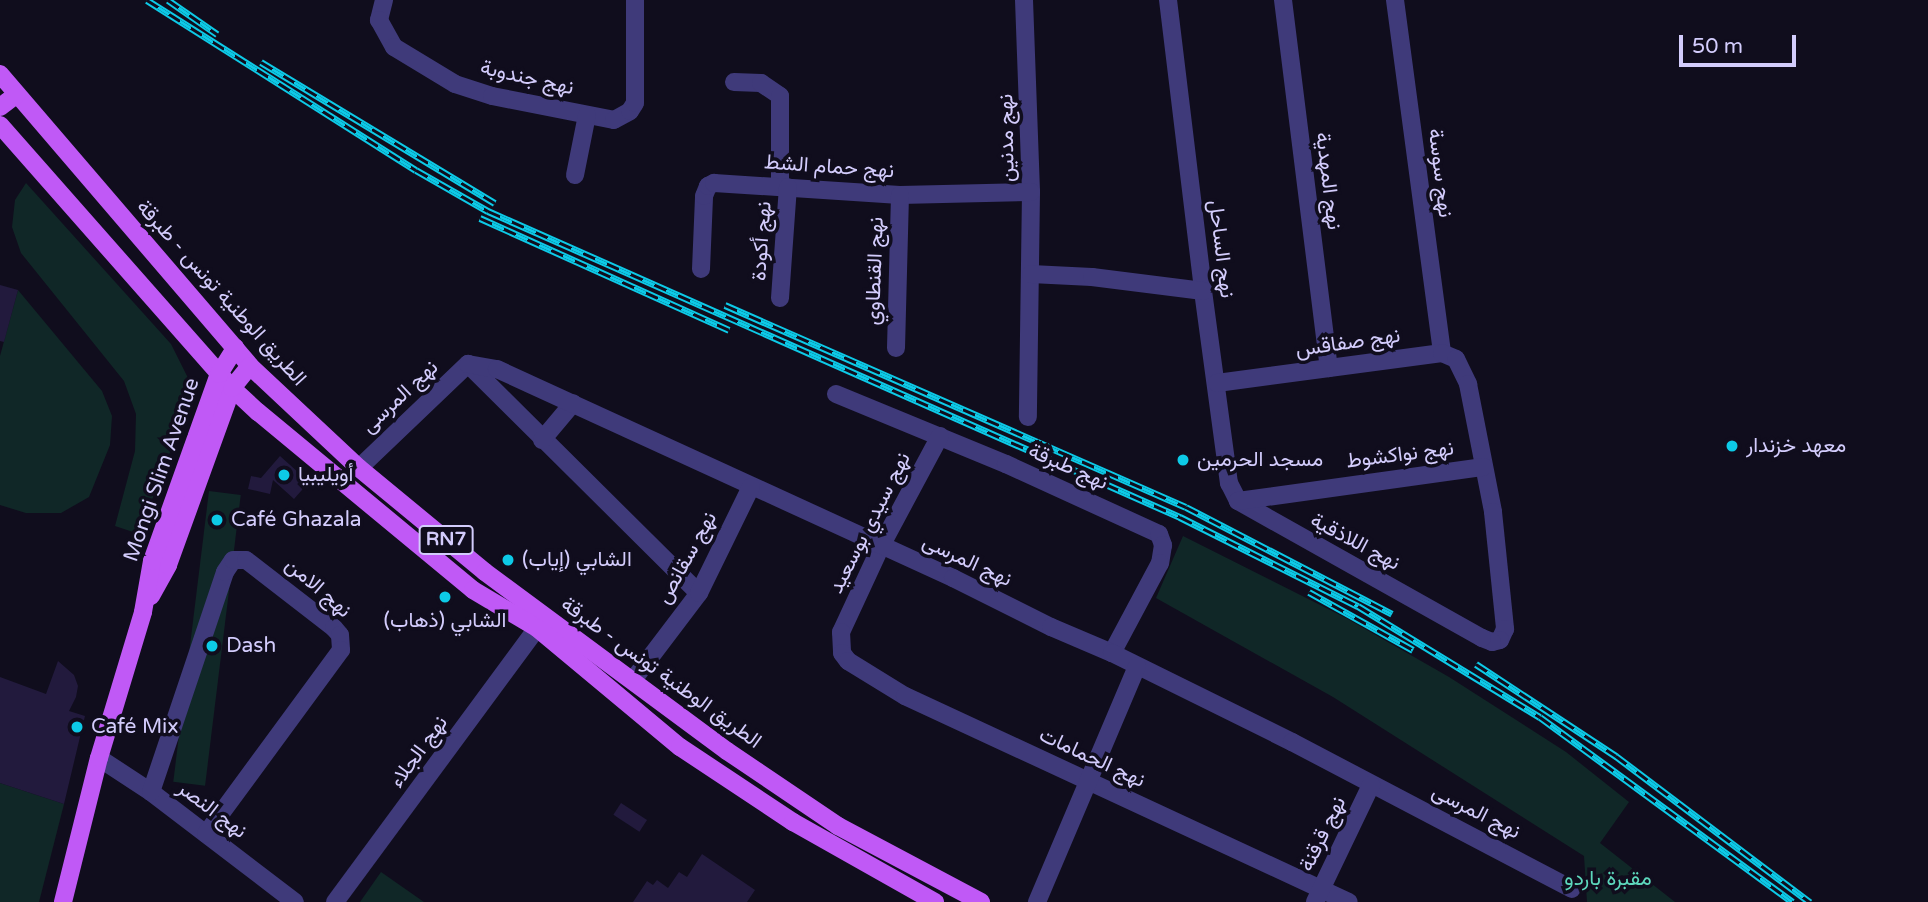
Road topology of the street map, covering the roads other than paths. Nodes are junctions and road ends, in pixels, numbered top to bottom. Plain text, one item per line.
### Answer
1 (384, 0) edge
2 (635, 0) edge
3 (1024, 0) edge
4 (1168, 0) edge
5 (1283, 0) edge
6 (1395, 0) edge
7 (0, 74) edge
8 (734, 82) dead end
9 (16, 94) junction
10 (0, 107) edge
11 (587, 115) junction
12 (0, 125) edge
13 (575, 175) dead end
14 (784, 186) junction
15 (1031, 192) junction
16 (900, 195) junction
17 (111, 202) junction
18 (85, 223) junction
19 (701, 269) dead end
20 (1031, 274) junction
21 (1203, 290) junction
22 (780, 298) dead end
23 (235, 348) junction
24 (896, 348) dead end
25 (1442, 352) junction
26 (468, 364) junction
27 (250, 366) junction
28 (1329, 368) junction
29 (219, 374) junction
30 (1217, 383) junction
31 (232, 388) junction
32 (836, 394) dead end
33 (573, 403) junction
34 (1028, 417) dead end
35 (940, 436) junction
36 (542, 440) junction
37 (1484, 467) junction
38 (359, 468) junction
39 (751, 487) junction
40 (1238, 501) junction
41 (881, 546) junction
42 (699, 593) junction
43 (143, 612) junction
44 (537, 628) junction
45 (841, 632) joint
46 (1112, 653) junction
47 (1137, 666) junction
48 (633, 680) junction
49 (99, 758) junction
50 (1088, 782) junction
51 (1371, 785) junction
52 (151, 792) junction
53 (206, 834) junction
54 (1572, 889) dead end
55 (1318, 896) edge
56 (63, 902) edge
57 (295, 902) edge
58 (335, 902) edge
59 (935, 902) edge
60 (981, 902) edge
61 (1037, 902) edge
62 (1349, 902) edge

1 - 11 street, نهج جندوبة
2 - 11 street, نهج جندوبة
3 - 15 street, نهج مدنين
4 - 21 street, نهج الساحل
5 - 28 street, نهج المهدية
6 - 25 street, نهج سوسة
7 - 9 main road, الطريق الوطنية تونس - طبرقة / RN7
8 - 14 street, نهج أكودة
9 - 10 main road
9 - 17 main road, الطريق الوطنية تونس - طبرقة / RN7
11 - 13 street, نهج جندوبة
12 - 18 main road, الطريق الوطنية تونس - طبرقة / RN7
14 - 16 street, نهج حمام الشط
14 - 19 street, نهج حمام الشط
14 - 22 street, نهج أكودة
15 - 16 street, نهج حمام الشط
15 - 20 street, نهج مدنين
16 - 24 street, نهج القنطاوي
17 - 18 main road
17 - 23 main road, الطريق الوطنية تونس - طبرقة / RN7
18 - 29 main road, الطريق الوطنية تونس - طبرقة / RN7
20 - 21 street
20 - 34 street, نهج مدنين
21 - 30 street, نهج الساحل
23 - 27 main road, الطريق الوطنية تونس - طبرقة / RN7
23 - 29 main road, Mongi Slim Avenue
25 - 28 street, نهج صفاقس
25 - 37 street
26 - 33 street, نهج المرسى
26 - 36 street
26 - 38 street, نهج المرسى
27 - 31 main road, Mongi Slim Avenue
27 - 38 main road, الطريق الوطنية تونس - طبرقة / RN7
28 - 30 street, نهج صفاقس
29 - 31 main road, الطريق الوطنية تونس - طبرقة / RN7
29 - 43 main road, Mongi Slim Avenue
30 - 40 street, نهج الساحل
31 - 43 main road, Mongi Slim Avenue
31 - 44 main road, الطريق الوطنية تونس - طبرقة / RN7
32 - 35 street, نهج طبرقة
33 - 36 street
33 - 39 street, نهج المرسى
35 - 41 street, نهج سيدي بوسعيد
35 - 46 street, نهج طبرقة
36 - 42 street
37 - 40 street, نهج نواكشوط
37 - 40 street, نهج اللاذقية
38 - 48 main road, الطريق الوطنية تونس - طبرقة / RN7
39 - 41 street, نهج المرسى
39 - 42 street, نهج سقانص
41 - 45 street, نهج سيدي بوسعيد
41 - 46 street, نهج المرسى
42 - 48 street, نهج سقانص
43 - 49 main road, Mongi Slim Avenue
44 - 58 street, نهج الجلاء
44 - 59 main road, الطريق الوطنية تونس - طبرقة / RN7
45 - 50 street, نهج الحمامات
46 - 47 street, نهج المرسى
47 - 50 street
47 - 51 street, نهج المرسى
48 - 60 main road, الطريق الوطنية تونس - طبرقة / RN7
49 - 52 street, نهج النصر
49 - 56 main road, Mongi Slim Avenue
50 - 55 street, نهج الحمامات
50 - 61 street
51 - 54 street, نهج المرسى
51 - 55 street, نهج قرقنة
52 - 53 street, نهج النصر
52 - 53 street, نهج الامن
53 - 57 street, نهج النصر
55 - 62 street, نهج الحمامات

